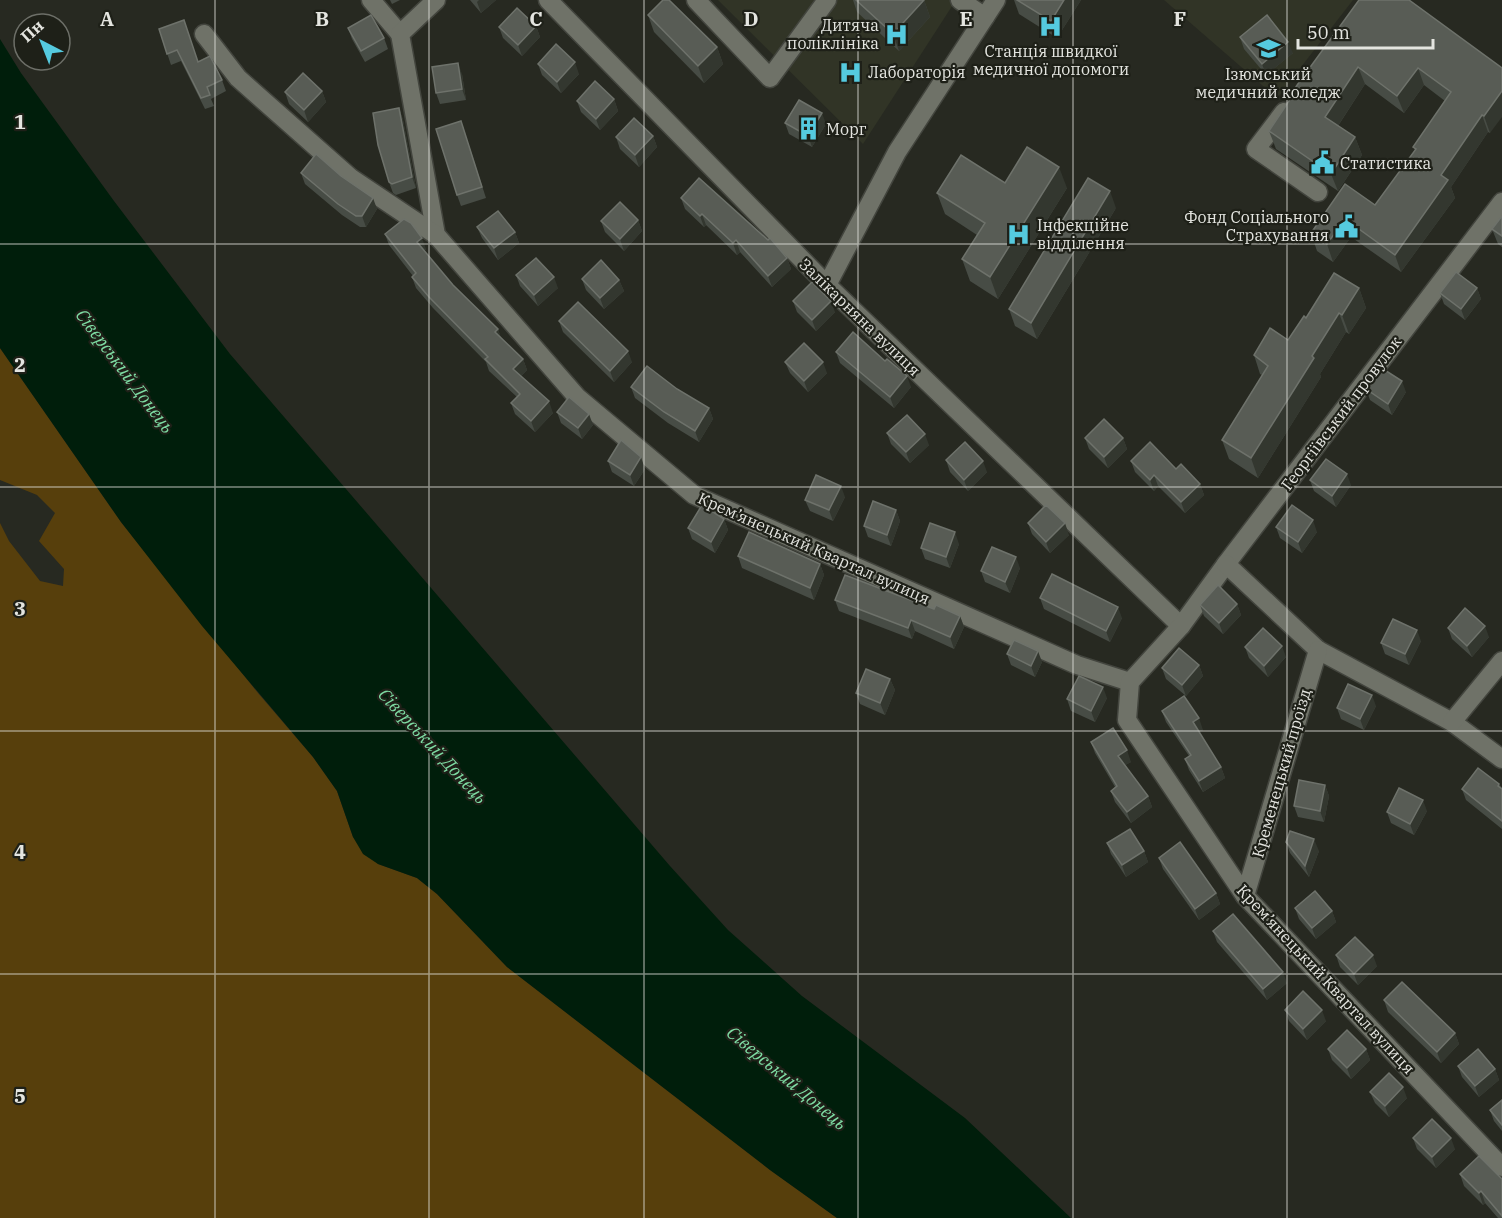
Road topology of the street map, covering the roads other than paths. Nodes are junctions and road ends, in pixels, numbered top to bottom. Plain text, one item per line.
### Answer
1 (371, 0) edge
2 (436, 0) edge
3 (548, 0) edge
4 (696, 0) edge
5 (827, 0) edge
6 (960, 0) edge
7 (996, 0) edge
8 (985, 17) junction
9 (204, 34) dead end
10 (400, 34) junction
11 (1297, 93) edge
12 (1318, 192) dead end
13 (1502, 202) edge
14 (436, 235) junction
15 (827, 285) junction
16 (1226, 564) junction
17 (1181, 626) junction
18 (1318, 650) junction
19 (1502, 661) edge
20 (1130, 682) junction
21 (1452, 722) junction
22 (1502, 759) edge
23 (1245, 896) junction
24 (1502, 1167) edge

1 - 10 street
2 - 10 street
3 - 15 street, Залікарняна вулиця
4 - 5 street
6 - 8 street
7 - 8 street
8 - 15 street
9 - 14 street, Крем’янецький Квартал вулиця
10 - 14 street
11 - 12 street
13 - 16 street, Георгіївський провулок
14 - 20 street, Крем’янецький Квартал вулиця
15 - 17 street, Залікарняна вулиця
16 - 17 street, Георгіївський провулок
16 - 18 street
17 - 20 street
18 - 21 street
18 - 23 street, Кременецький проїзд
19 - 21 street
20 - 23 street, Крем’янецький Квартал вулиця
21 - 22 street
23 - 24 street, Крем’янецький Квартал вулиця

